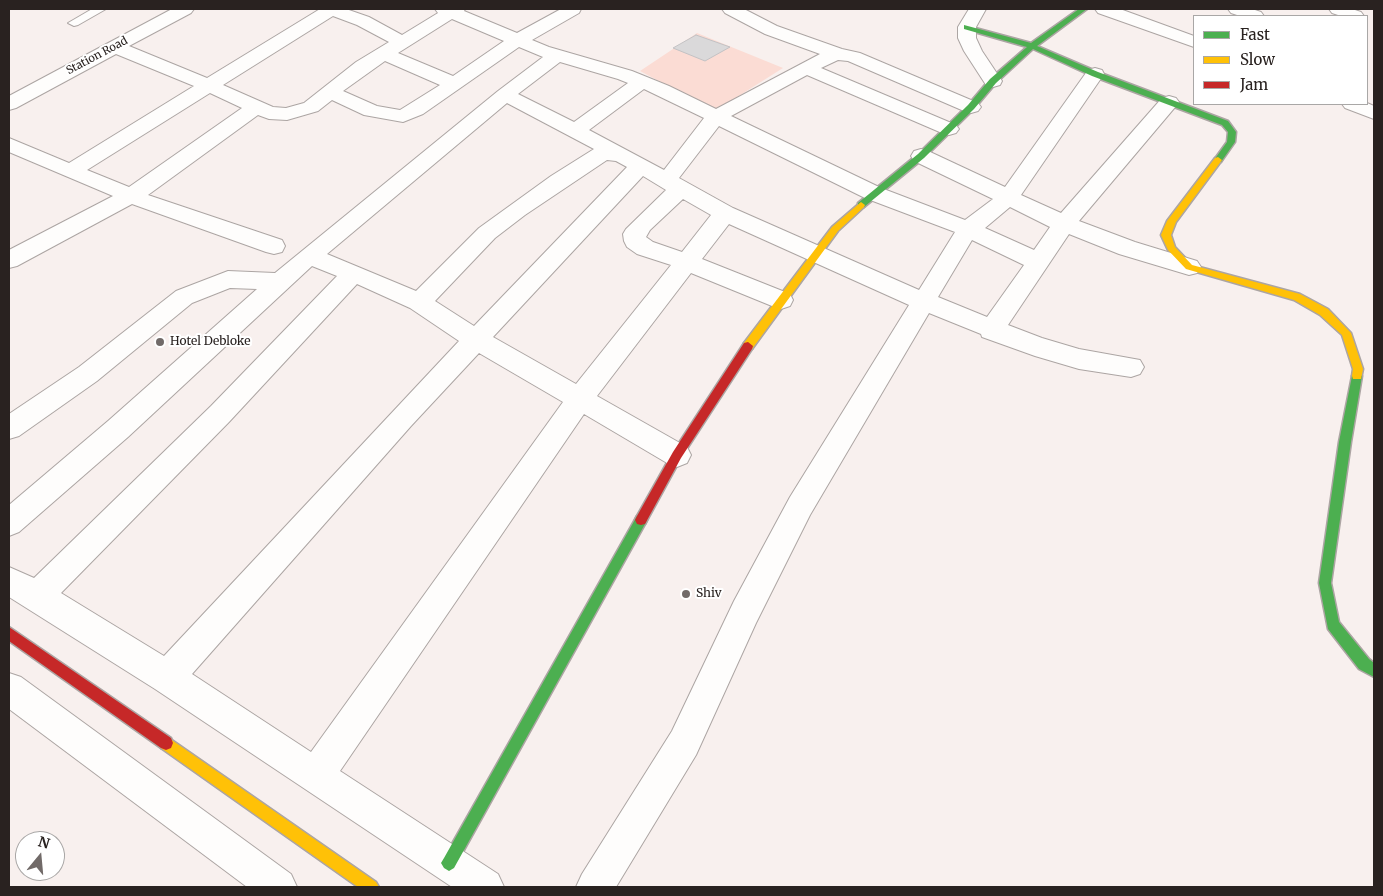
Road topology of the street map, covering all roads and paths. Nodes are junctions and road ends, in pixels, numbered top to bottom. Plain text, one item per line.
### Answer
1 (100, 9) edge
2 (186, 9) edge
3 (331, 9) edge
4 (573, 9) edge
5 (731, 9) edge
6 (977, 9) edge
7 (1083, 9) edge
8 (1104, 9) edge
9 (1236, 9) edge
10 (1338, 9) edge
11 (451, 10) edge
12 (1253, 15) edge
13 (1352, 15) edge
14 (74, 23) dead end
15 (967, 27) junction
16 (518, 40) junction
17 (402, 42) junction
18 (1193, 42) edge
19 (1032, 46) junction
20 (115, 47) junction
21 (383, 53) junction
22 (838, 54) junction
23 (557, 55) junction
24 (806, 68) junction
25 (1095, 74) junction
26 (993, 80) junction
27 (642, 82) junction
28 (455, 84) junction
29 (208, 85) junction
30 (330, 92) junction
31 (505, 95) junction
32 (1169, 102) junction
33 (9, 104) edge
34 (1354, 105) edge
35 (256, 107) junction
36 (971, 107) junction
37 (1374, 113) edge
38 (715, 117) junction
39 (949, 129) junction
40 (575, 131) junction
41 (9, 144) edge
42 (921, 156) junction
43 (631, 160) junction
44 (71, 172) junction
45 (674, 184) junction
46 (873, 192) junction
47 (133, 195) junction
48 (1008, 198) junction
49 (725, 213) junction
50 (1064, 224) junction
51 (968, 230) junction
52 (274, 246) dead end
53 (815, 254) junction
54 (309, 256) junction
55 (9, 260) edge
56 (687, 262) junction
57 (1038, 262) junction
58 (1189, 267) junction
59 (354, 273) junction
60 (280, 282) junction
61 (781, 300) junction
62 (419, 302) junction
63 (925, 302) junction
64 (991, 330) junction
65 (478, 340) junction
66 (1131, 367) dead end
67 (580, 399) junction
68 (9, 428) edge
69 (677, 455) junction
70 (9, 522) edge
71 (23, 588) edge
72 (9, 633) edge
73 (1374, 670) edge
74 (167, 677) junction
75 (9, 688) edge
76 (316, 775) junction
77 (449, 863) junction
78 (278, 887) edge
79 (371, 887) edge
80 (484, 887) edge
81 (595, 887) edge

1 - 14 lane
2 - 20 street, Station Road
3 - 17 street
3 - 29 street
4 - 16 street
5 - 22 street
6 - 15 street
7 - 19 street
8 - 18 street
9 - 12 street
10 - 13 street
11 - 16 street
11 - 17 street
15 - 19 street
15 - 26 street
16 - 23 street
16 - 28 street
17 - 21 street
19 - 25 street
19 - 26 street
20 - 29 street
20 - 33 street, Station Road
21 - 28 street
21 - 30 street
22 - 24 street
22 - 36 street
23 - 27 street
23 - 31 street
24 - 38 street
24 - 39 street
25 - 32 street
25 - 48 street
26 - 36 street
27 - 38 street
27 - 40 street
28 - 30 street
29 - 35 street
29 - 44 street
30 - 35 street
31 - 40 street
31 - 54 street
32 - 50 street
32 - 58 street
34 - 37 street
35 - 47 street
36 - 39 street
38 - 45 street
38 - 46 street
39 - 42 street
40 - 43 street
41 - 44 street
42 - 46 street
42 - 48 street
43 - 45 street
43 - 62 street
43 - 65 street
44 - 47 street
45 - 49 street
45 - 56 street
46 - 51 street
46 - 53 street
47 - 52 street
47 - 55 street
48 - 50 street
48 - 51 street
49 - 53 street
49 - 56 street
50 - 57 street
50 - 58 street
51 - 57 street
51 - 63 street
53 - 61 street
53 - 63 street
54 - 59 street
54 - 60 street
56 - 61 street
56 - 67 street
57 - 64 street
58 - 73 street
59 - 62 street
59 - 71 street
60 - 68 street
60 - 70 street
61 - 69 street
62 - 65 street
63 - 64 street
63 - 81 street
64 - 66 street
65 - 67 street
65 - 74 street
67 - 69 street
67 - 76 street
69 - 77 street
71 - 74 street
72 - 79 street
74 - 76 street
75 - 78 street
76 - 77 street
77 - 80 street

